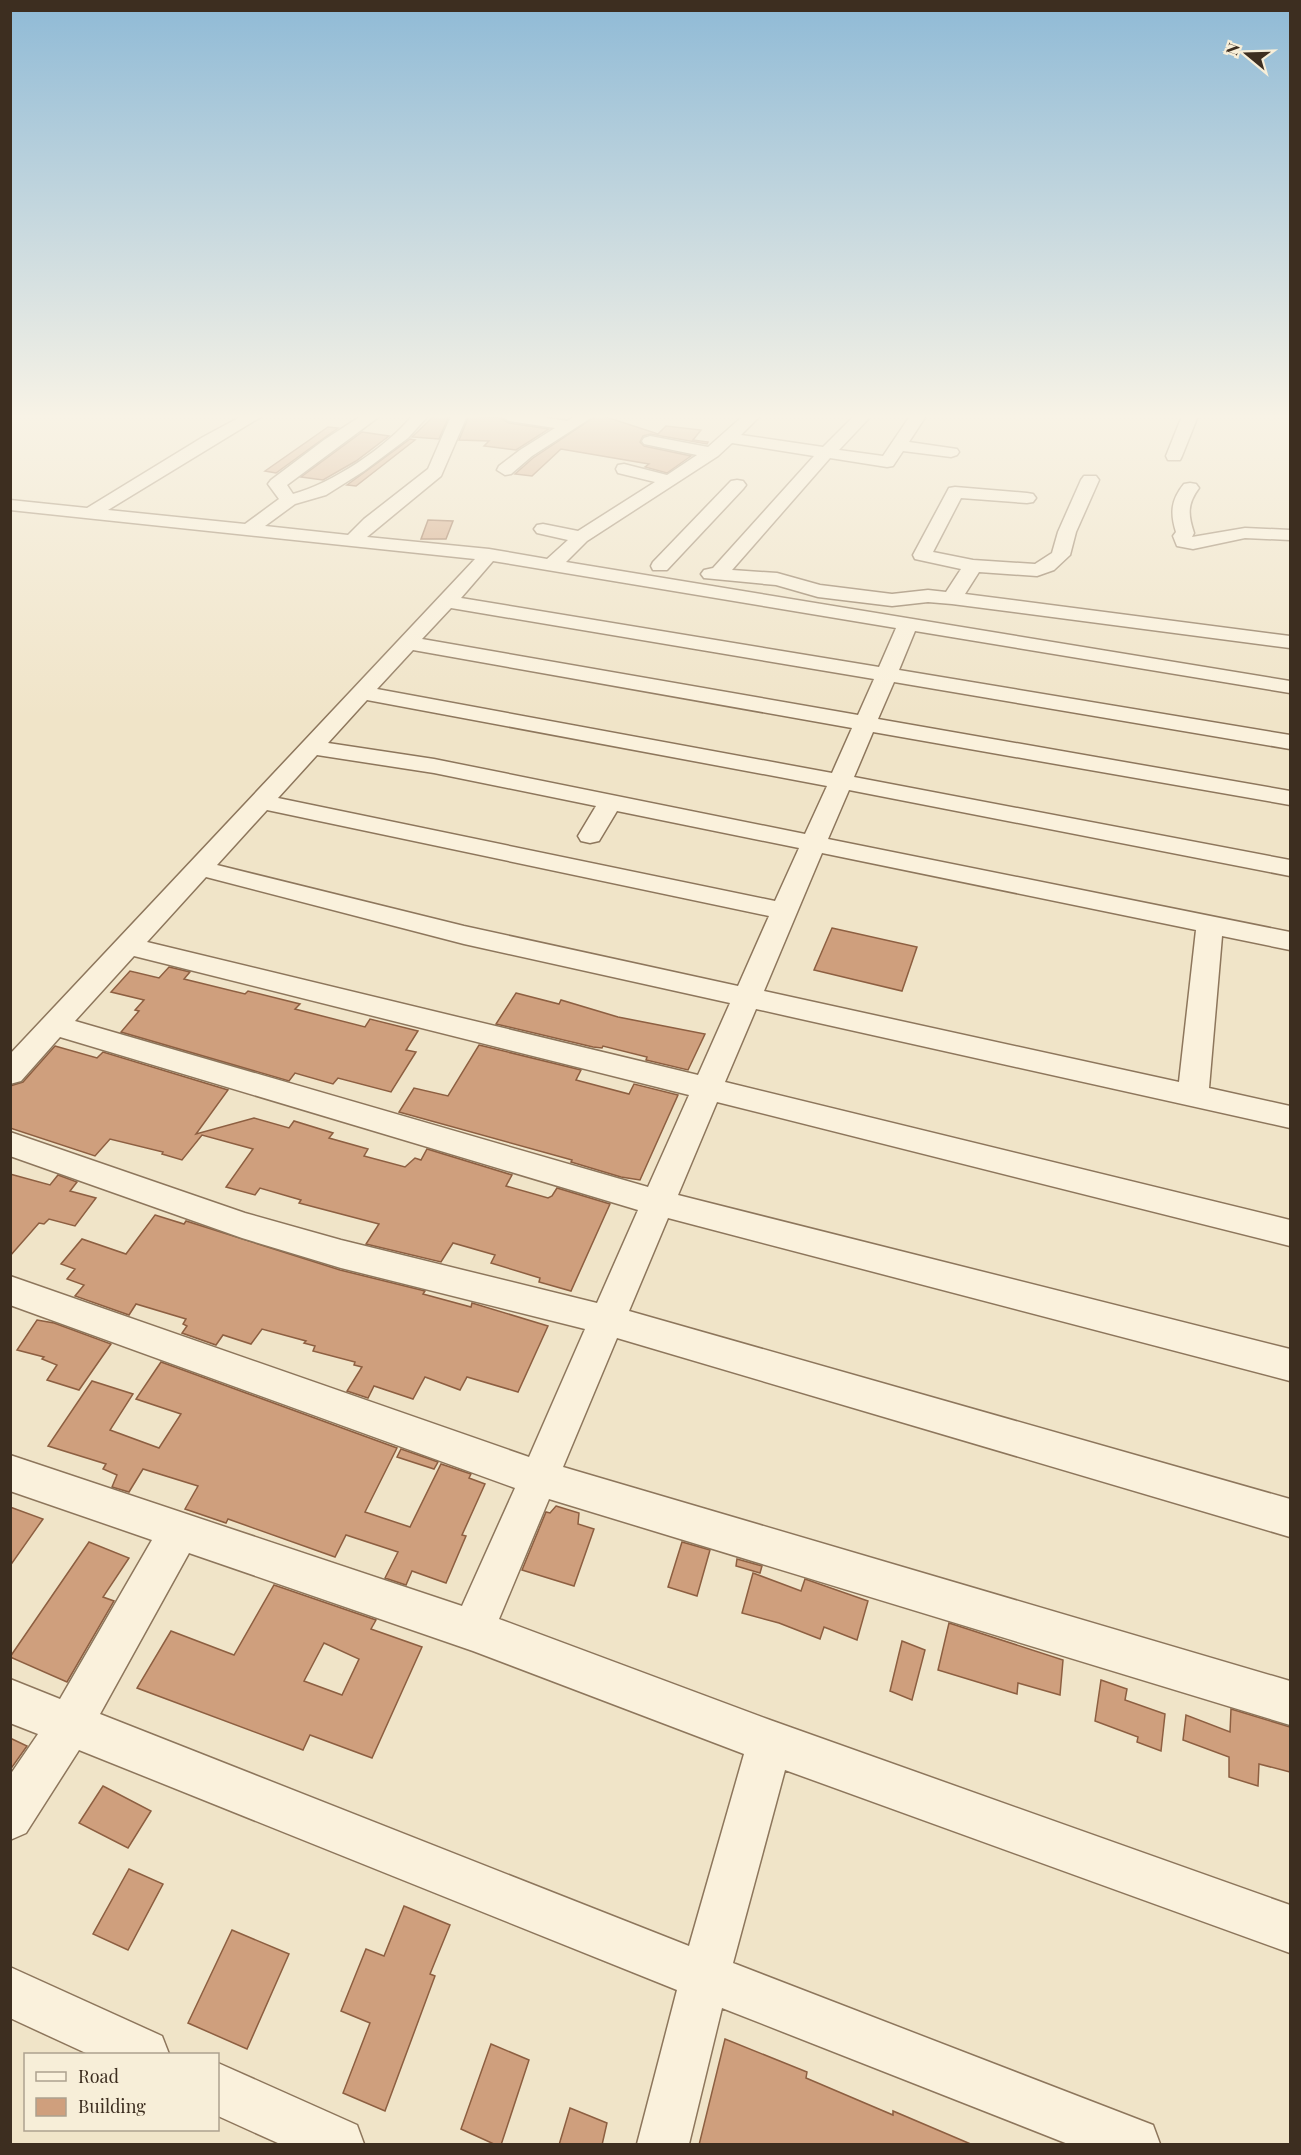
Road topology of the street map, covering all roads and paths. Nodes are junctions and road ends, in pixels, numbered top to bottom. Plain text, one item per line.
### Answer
1 (116, 517) edge
2 (267, 517) edge
3 (378, 517) edge
4 (612, 517) edge
5 (707, 517) edge
6 (769, 517) edge
7 (941, 517) edge
8 (1074, 517) edge
9 (1180, 517) edge
10 (543, 529) dead end
11 (249, 530) junction
12 (1290, 535) edge
13 (580, 537) junction
14 (352, 541) junction
15 (489, 555) junction
16 (553, 564) junction
17 (973, 566) junction
18 (695, 573) junction
19 (717, 574) junction
20 (679, 586) junction
21 (952, 598) junction
22 (446, 601) junction
23 (835, 603) junction
24 (908, 625) junction
25 (1290, 642) edge
26 (407, 643) junction
27 (887, 673) junction
28 (1290, 687) edge
29 (362, 693) junction
30 (866, 722) junction
31 (1290, 742) edge
32 (312, 747) junction
33 (840, 781) junction
34 (1290, 798) edge
35 (261, 802) junction
36 (610, 803) junction
37 (590, 836) dead end
38 (814, 842) junction
39 (200, 868) junction
40 (1290, 868) edge
41 (784, 911) junction
42 (1210, 924) junction
43 (1290, 941) edge
44 (128, 946) junction
45 (747, 996) junction
46 (56, 1024) junction
47 (10, 1073) edge
48 (707, 1088) junction
49 (1193, 1095) junction
50 (1290, 1117) edge
51 (10, 1144) edge
52 (658, 1203) junction
53 (1290, 1233) edge
54 (10, 1290) edge
55 (607, 1320) junction
56 (1290, 1365) edge
57 (10, 1473) edge
58 (538, 1478) junction
59 (1290, 1518) edge
60 (179, 1531) junction
61 (473, 1630) junction
62 (10, 1701) edge
63 (1290, 1703) edge
64 (69, 1726) junction
65 (770, 1742) junction
66 (10, 1817) edge
67 (1290, 1929) edge
68 (705, 1977) junction
69 (10, 1992) edge
70 (140, 2053) edge
71 (219, 2089) edge
72 (338, 2145) edge
73 (663, 2145) edge
74 (1134, 2145) edge

1 - 11 street
2 - 11 street
3 - 14 street
4 - 13 street
5 - 18 street
6 - 19 street
7 - 17 street
8 - 17 street
9 - 12 street
10 - 13 street
11 - 14 street
13 - 16 street
14 - 15 street
15 - 16 street
15 - 22 street
16 - 20 street
17 - 21 street
18 - 19 street
18 - 20 street
19 - 23 street
20 - 23 street
21 - 23 street
21 - 25 street
22 - 26 street
22 - 27 street
23 - 24 street
24 - 27 street
24 - 28 street
26 - 29 street
26 - 30 street
27 - 30 street
27 - 31 street
29 - 32 street
29 - 33 street
30 - 33 street
30 - 34 street
32 - 35 street
32 - 36 street
33 - 38 street
33 - 40 street
35 - 39 street
35 - 41 street
36 - 37 street
36 - 38 street
38 - 41 street
38 - 42 street
39 - 44 street
39 - 45 street
41 - 45 street
42 - 43 street
42 - 49 street
44 - 46 street
44 - 48 street
45 - 48 street
45 - 49 street
46 - 47 street
46 - 52 street
48 - 52 street
48 - 53 street
49 - 50 street
51 - 55 street
52 - 55 street
52 - 56 street
54 - 58 street
55 - 58 street
55 - 59 street
57 - 60 street
58 - 61 street
58 - 63 street
60 - 61 street
60 - 64 street
61 - 65 street
62 - 64 street
64 - 66 street
64 - 68 street
65 - 67 street
65 - 68 street
68 - 73 street
68 - 74 street
69 - 70 street
71 - 72 street

